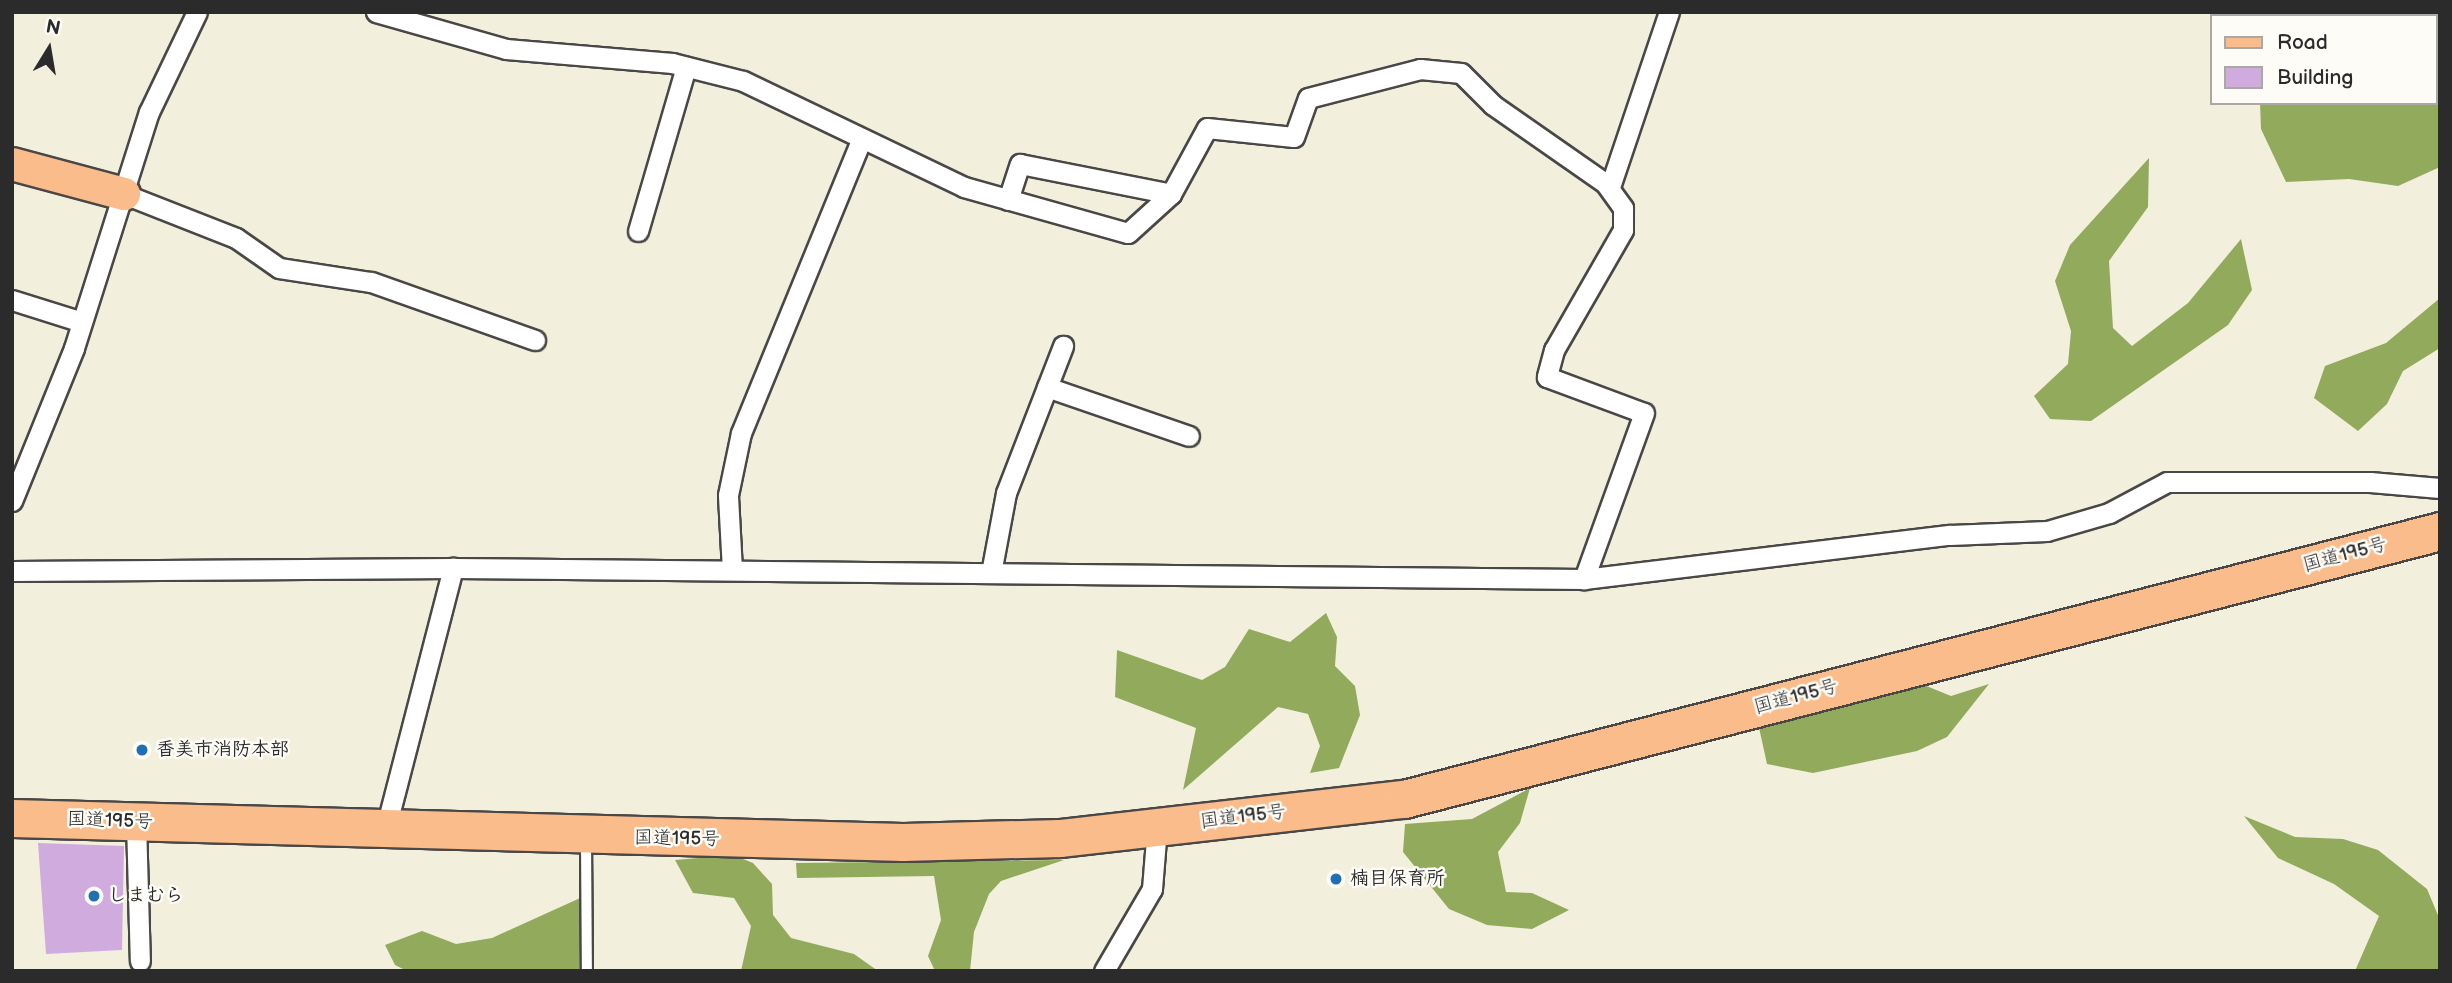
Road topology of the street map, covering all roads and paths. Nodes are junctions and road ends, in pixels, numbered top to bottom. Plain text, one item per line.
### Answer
1 (197, 12) edge
2 (376, 12) edge
3 (1669, 12) edge
4 (685, 66) junction
5 (861, 140) junction
6 (12, 164) edge
7 (1610, 187) junction
8 (124, 194) junction
9 (1171, 194) junction
10 (1008, 200) junction
11 (638, 231) dead end
12 (12, 300) edge
13 (82, 322) junction
14 (535, 340) dead end
15 (1063, 346) dead end
16 (1047, 387) junction
17 (1189, 436) dead end
18 (2440, 488) edge
19 (12, 501) edge
20 (2440, 531) edge
21 (453, 568) junction
22 (732, 570) junction
23 (12, 571) edge
24 (991, 573) junction
25 (1584, 579) junction
26 (12, 818) edge
27 (136, 822) junction
28 (1157, 827) junction
29 (385, 831) junction
30 (586, 837) junction
31 (140, 961) dead end
32 (587, 971) edge
33 (1104, 971) edge

1 - 8 street
2 - 4 street
3 - 7 street
4 - 5 street
4 - 11 street
5 - 10 street
5 - 22 street
6 - 8 main road
7 - 9 street
7 - 25 street
8 - 13 street
8 - 14 street
9 - 10 street
9 - 10 street
12 - 13 street
13 - 19 street
15 - 16 street
16 - 17 street
16 - 24 street
18 - 25 street
20 - 28 highway, 国道195号
21 - 22 street
21 - 23 street
21 - 29 street
22 - 24 street
24 - 25 street
26 - 27 highway, 国道195号
27 - 29 highway, 国道195号
27 - 31 street
28 - 30 highway, 国道195号
28 - 33 street
29 - 30 highway, 国道195号
30 - 32 lane

